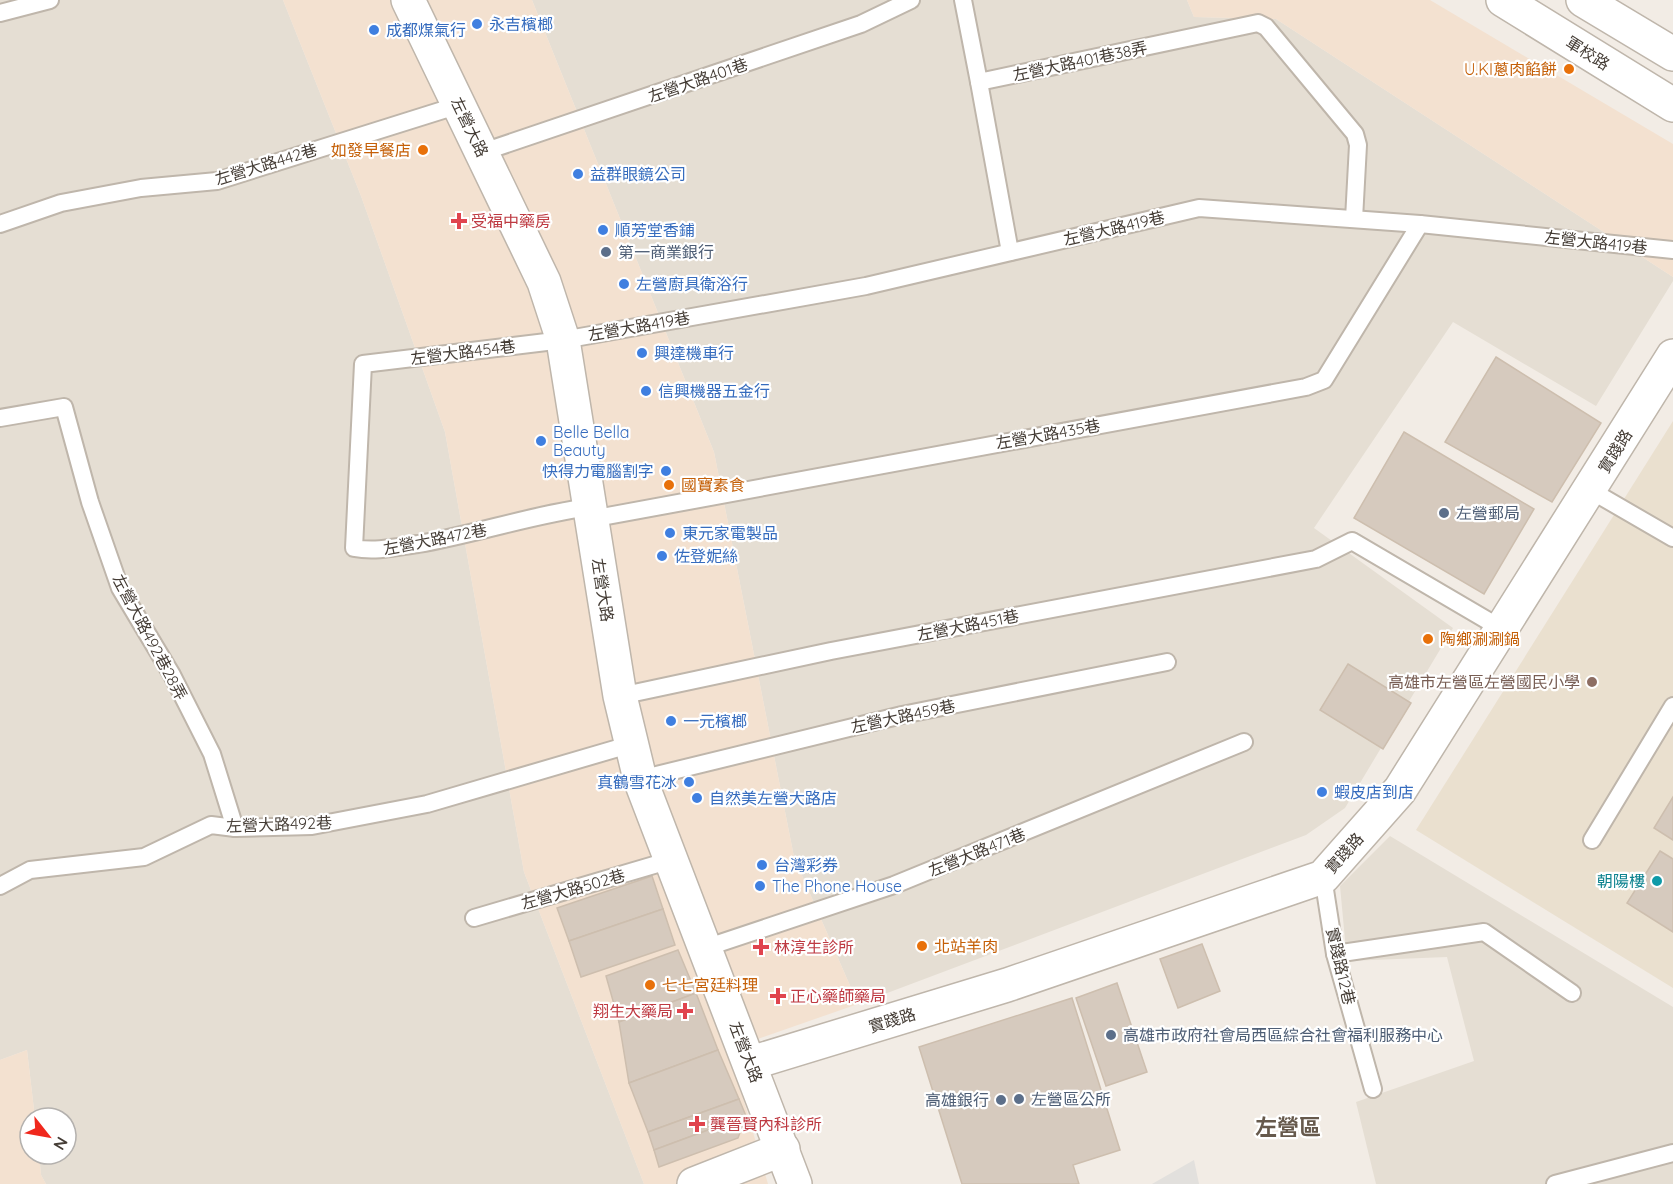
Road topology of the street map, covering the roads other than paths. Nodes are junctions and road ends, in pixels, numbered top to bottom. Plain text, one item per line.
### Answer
1 (50, 0) edge
2 (408, 0) edge
3 (911, 0) edge
4 (963, 0) edge
5 (1503, 0) edge
6 (1583, 0) edge
7 (0, 13) edge
8 (1673, 54) edge
9 (979, 82) junction
10 (459, 105) junction
11 (1673, 105) edge
12 (483, 152) junction
13 (1354, 219) junction
14 (0, 224) edge
15 (1420, 224) junction
16 (1673, 250) edge
17 (1010, 252) junction
18 (563, 340) junction
19 (1673, 356) edge
20 (363, 364) joint
21 (0, 418) edge
22 (1590, 490) junction
23 (590, 513) junction
24 (1673, 538) edge
25 (1502, 629) junction
26 (1167, 662) dead end
27 (620, 696) junction
28 (1673, 706) edge
29 (1244, 742) dead end
30 (632, 744) junction
31 (640, 779) junction
32 (235, 828) junction
33 (1592, 840) dead end
34 (671, 860) junction
35 (1323, 877) junction
36 (0, 886) edge
37 (474, 918) dead end
38 (705, 948) junction
39 (1335, 954) junction
40 (1572, 993) dead end
41 (751, 1063) junction
42 (1373, 1089) dead end
43 (783, 1149) junction
44 (1673, 1153) edge
45 (694, 1184) edge
46 (795, 1184) edge
47 (1555, 1184) edge

1 - 7 lane
2 - 10 street, 左營大路
3 - 12 lane, 左營大路401巷
4 - 9 lane
5 - 11 street, 軍校路
6 - 8 street
9 - 13 lane, 左營大路401巷38弄
9 - 17 lane
10 - 12 street, 左營大路
10 - 14 lane, 左營大路442巷
12 - 18 street, 左營大路
13 - 15 lane, 左營大路419巷
13 - 17 lane, 左營大路419巷
15 - 16 lane, 左營大路419巷
15 - 23 lane, 左營大路435巷
17 - 18 lane, 左營大路419巷
18 - 20 lane, 左營大路454巷
18 - 23 street, 左營大路
19 - 22 street, 實踐路
20 - 23 lane, 左營大路472巷
21 - 32 lane, 左營大路492巷28弄
22 - 24 lane
22 - 25 street, 實踐路
23 - 27 street, 左營大路
25 - 27 lane, 左營大路451巷
25 - 35 street, 實踐路
26 - 31 lane, 左營大路459巷
27 - 30 street, 左營大路
28 - 33 lane
29 - 38 lane, 左營大路471巷
30 - 31 street, 左營大路
30 - 32 lane, 左營大路492巷
31 - 34 street, 左營大路
32 - 36 lane, 左營大路492巷
34 - 37 lane, 左營大路502巷
34 - 38 street, 左營大路
35 - 39 lane, 實踐路12巷
35 - 41 street, 實踐路
38 - 41 street, 左營大路
39 - 40 lane
39 - 42 lane, 實踐路12巷
41 - 43 street, 左營大路
43 - 45 street
43 - 46 street, 左營大路
44 - 47 lane

